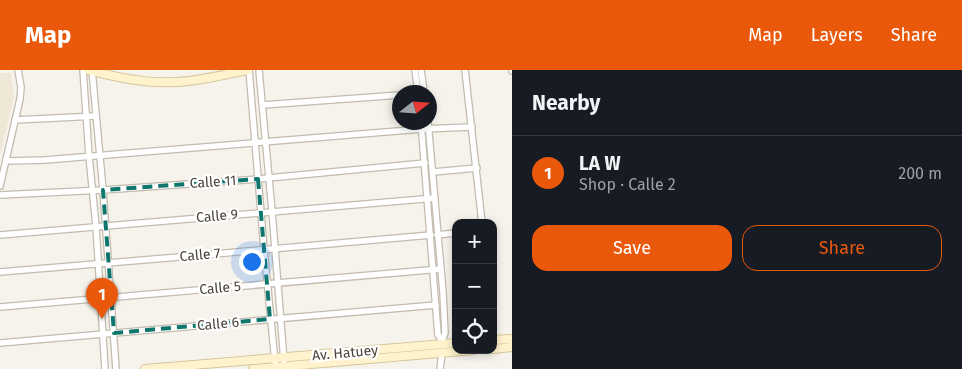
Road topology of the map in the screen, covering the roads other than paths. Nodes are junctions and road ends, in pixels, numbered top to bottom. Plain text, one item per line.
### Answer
1 (18, 70) edge
2 (83, 70) edge
3 (90, 70) edge
4 (248, 70) edge
5 (259, 70) edge
6 (415, 70) edge
7 (421, 70) edge
8 (465, 70) edge
9 (417, 85) edge
10 (423, 85) edge
11 (392, 96) edge
12 (263, 105) junction
13 (96, 116) junction
14 (86, 117) junction
15 (15, 120) junction
16 (437, 126) edge
17 (472, 127) junction
18 (392, 129) edge
19 (422, 130) edge
20 (429, 130) edge
21 (255, 142) junction
22 (266, 142) junction
23 (89, 156) junction
24 (100, 156) junction
25 (6, 161) junction
26 (425, 163) junction
27 (476, 168) junction
28 (433, 172) junction
29 (269, 178) junction
30 (258, 179) junction
31 (0, 186) edge
32 (92, 190) junction
33 (103, 190) junction
34 (0, 195) edge
35 (435, 198) junction
36 (428, 199) junction
37 (272, 211) junction
38 (261, 212) junction
39 (482, 219) edge
40 (96, 226) junction
41 (106, 226) junction
42 (452, 233) edge
43 (0, 235) edge
44 (434, 235) junction
45 (275, 248) junction
46 (264, 249) junction
47 (108, 264) junction
48 (98, 265) junction
49 (441, 269) junction
50 (434, 270) junction
51 (0, 272) edge
52 (278, 283) junction
53 (267, 284) junction
54 (110, 297) junction
55 (100, 298) junction
56 (436, 305) junction
57 (0, 307) edge
58 (270, 319) junction
59 (280, 319) junction
60 (114, 333) junction
61 (103, 334) junction
62 (512, 339) edge
63 (497, 340) edge
64 (0, 343) edge
65 (452, 344) edge
66 (442, 346) junction
67 (452, 347) edge
68 (512, 347) edge
69 (497, 349) edge
70 (279, 362) junction
71 (350, 364) edge
72 (105, 369) edge
73 (116, 369) edge
74 (145, 369) edge
75 (253, 369) edge
76 (440, 369) edge

1 - 15 street
2 - 14 street
3 - 4 main road
3 - 13 street
4 - 21 street
5 - 12 street
6 - 9 street
7 - 10 street
8 - 17 street
11 - 12 street
12 - 22 street
13 - 14 street
13 - 24 street
14 - 15 street
14 - 23 street
15 - 25 street
16 - 17 street
17 - 27 street
18 - 22 street
19 - 26 street
20 - 28 street
21 - 22 street
21 - 24 street
21 - 30 street
22 - 29 street
23 - 24 street
23 - 25 street
23 - 32 street
24 - 33 street
25 - 31 street
26 - 29 street, Calle 11
26 - 36 street
27 - 28 street
27 - 39 street
28 - 35 street
29 - 30 street, Calle 11
29 - 37 street
30 - 33 street, Calle 11
30 - 38 street
32 - 33 street, Calle 11
32 - 34 street, Calle 11
32 - 40 street
33 - 41 street
35 - 36 street, Calle 9
35 - 44 street
36 - 37 street, Calle 9
36 - 44 street
37 - 38 street, Calle 9
37 - 45 street
38 - 41 street, Calle 9
38 - 46 street
40 - 41 street, Calle 9
40 - 43 street, Calle 9
40 - 48 street
41 - 47 street
42 - 44 street, Calle 7
44 - 45 street, Calle 7
44 - 49 street
44 - 50 street
45 - 46 street, Calle 7
45 - 52 street
46 - 47 street, Calle 7
46 - 53 street
47 - 48 street, Calle 7
47 - 54 street
48 - 51 street, Calle 7
48 - 55 street
49 - 50 street, Calle 5
49 - 66 street
50 - 52 street, Calle 5
50 - 56 street
52 - 53 street, Calle 5
52 - 59 street
53 - 54 street, Calle 5
53 - 58 street
54 - 55 street, Calle 5
54 - 60 street
55 - 57 street, Calle 5
55 - 61 street
56 - 59 street, Calle 6
56 - 66 street
58 - 59 street, Calle 6
58 - 60 street, Calle 6
58 - 70 street
59 - 70 street
60 - 61 street, Calle 6
60 - 73 street
61 - 64 street, Calle 6
61 - 72 street
62 - 63 main road
65 - 66 main road, Av. Hatuey
66 - 67 main road, Av. Hatuey
66 - 70 main road, Av. Hatuey
66 - 71 main road, Av. Hatuey
66 - 76 street
68 - 69 main road
70 - 71 main road, Av. Hatuey
70 - 74 main road, Av. Hatuey
70 - 75 main road, Av. Hatuey

